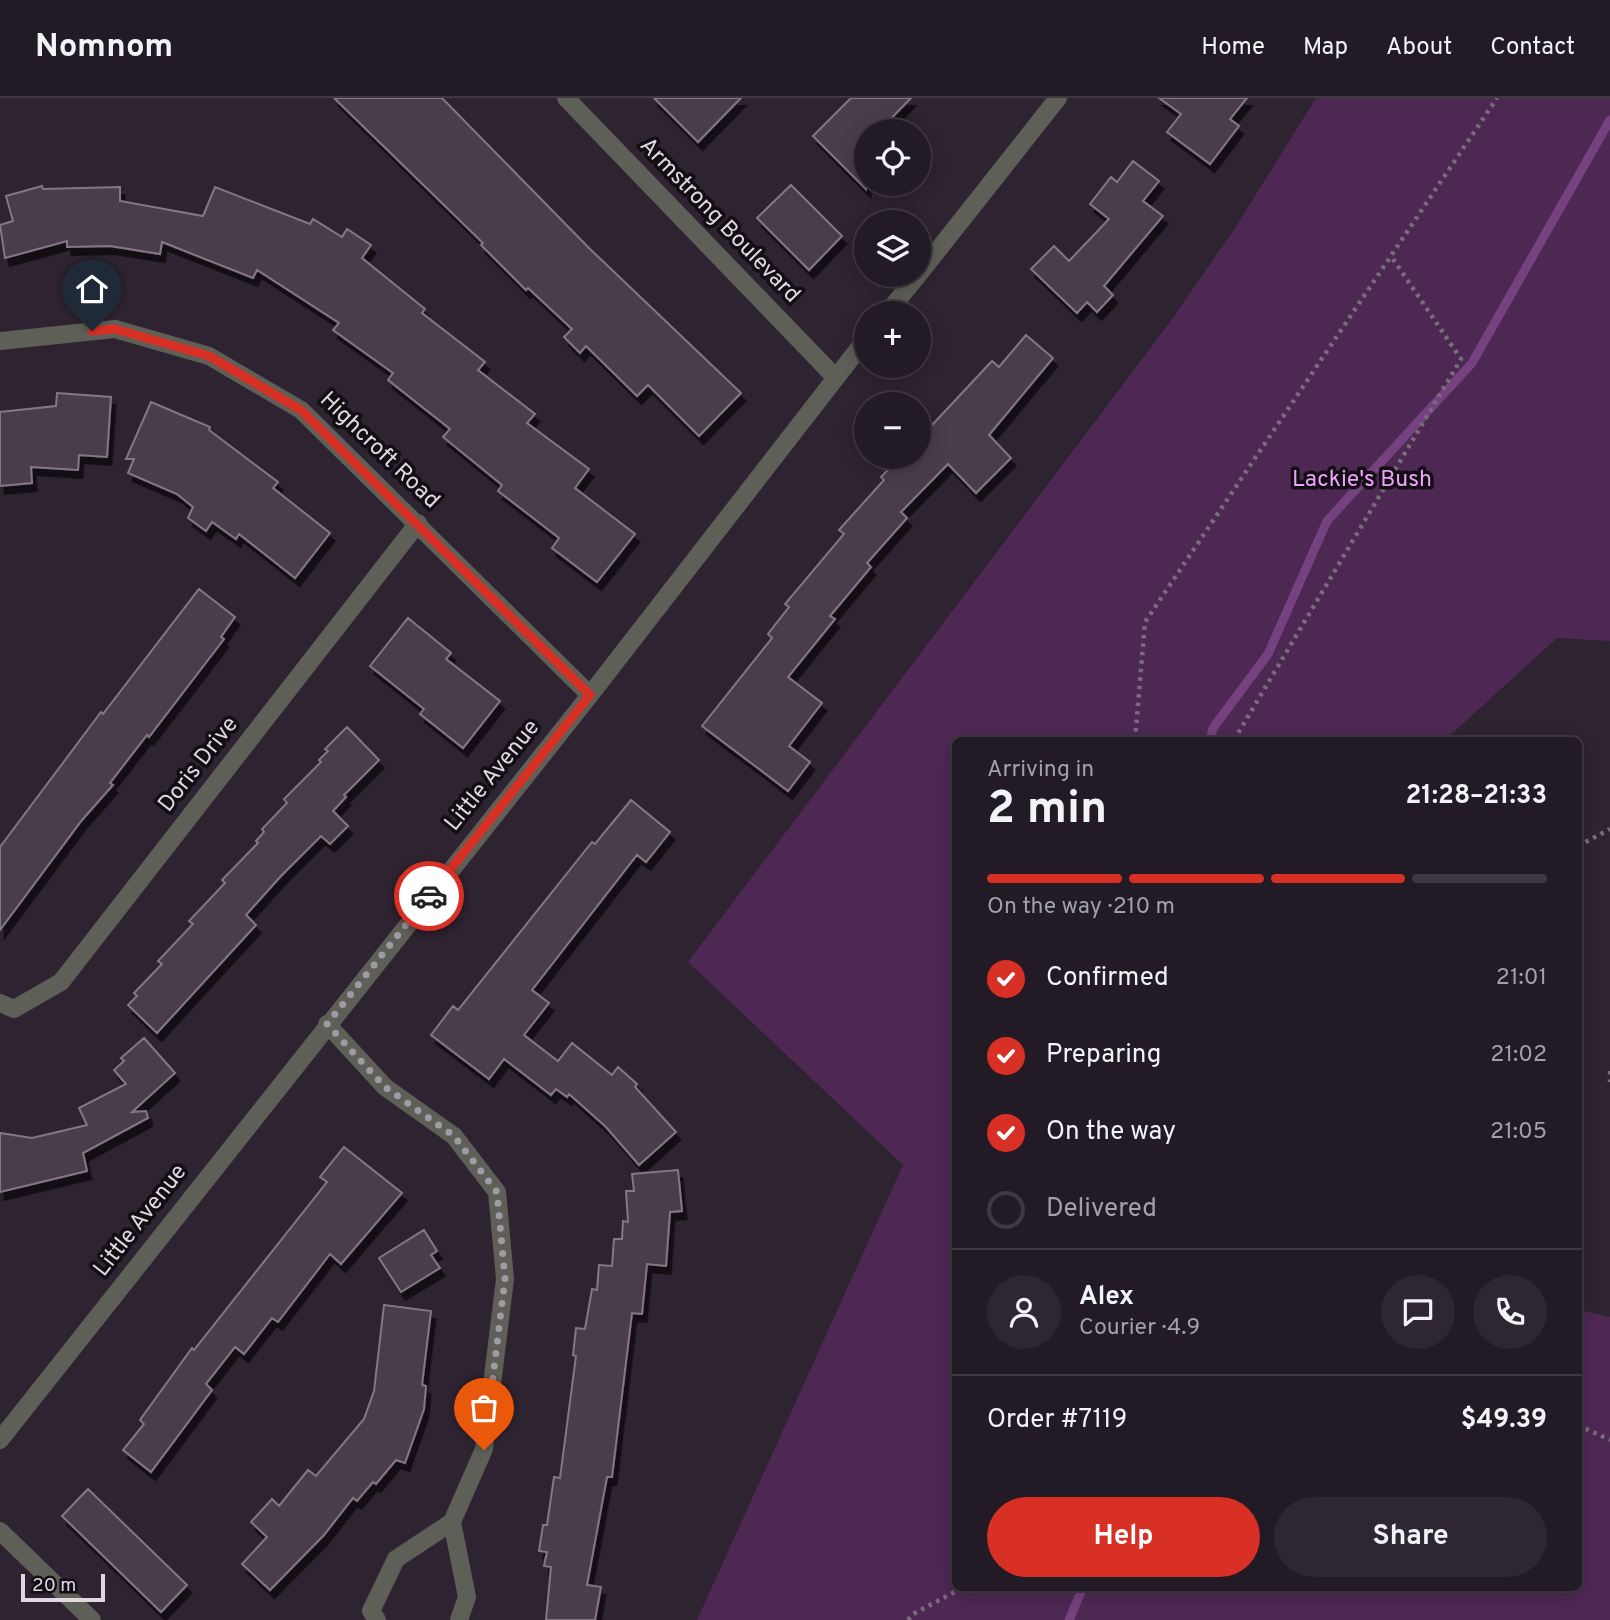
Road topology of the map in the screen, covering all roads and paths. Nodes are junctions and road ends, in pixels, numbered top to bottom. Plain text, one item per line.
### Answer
1 (566, 98) edge
2 (1058, 98) edge
3 (1497, 98) edge
4 (1391, 257) junction
5 (931, 258) edge
6 (908, 287) edge
7 (897, 301) edge
8 (0, 341) edge
9 (854, 354) edge
10 (835, 377) junction
11 (418, 523) junction
12 (590, 695) junction
13 (1135, 737) edge
14 (1236, 737) edge
15 (1610, 829) edge
16 (1582, 844) edge
17 (0, 1003) edge
18 (327, 1024) junction
19 (1610, 1071) edge
20 (1610, 1082) edge
21 (1582, 1427) edge
22 (0, 1440) edge
23 (1610, 1440) edge
24 (452, 1522) junction
25 (0, 1531) edge
26 (956, 1591) edge
27 (92, 1620) edge
28 (377, 1620) edge
29 (459, 1620) edge
30 (908, 1620) edge

1 - 10 street, Armstrong Boulevard
2 - 5 street
3 - 4 path
4 - 13 path
4 - 14 path
6 - 7 street
8 - 11 street, Highcroft Road
9 - 10 street, Little Avenue
10 - 12 street, Little Avenue
11 - 12 street, Highcroft Road
11 - 17 street, Doris Drive
12 - 18 street, Little Avenue
15 - 16 path
18 - 22 street, Little Avenue
18 - 24 street
19 - 20 path
21 - 23 path
24 - 28 street
24 - 29 street
25 - 27 street
26 - 30 path

